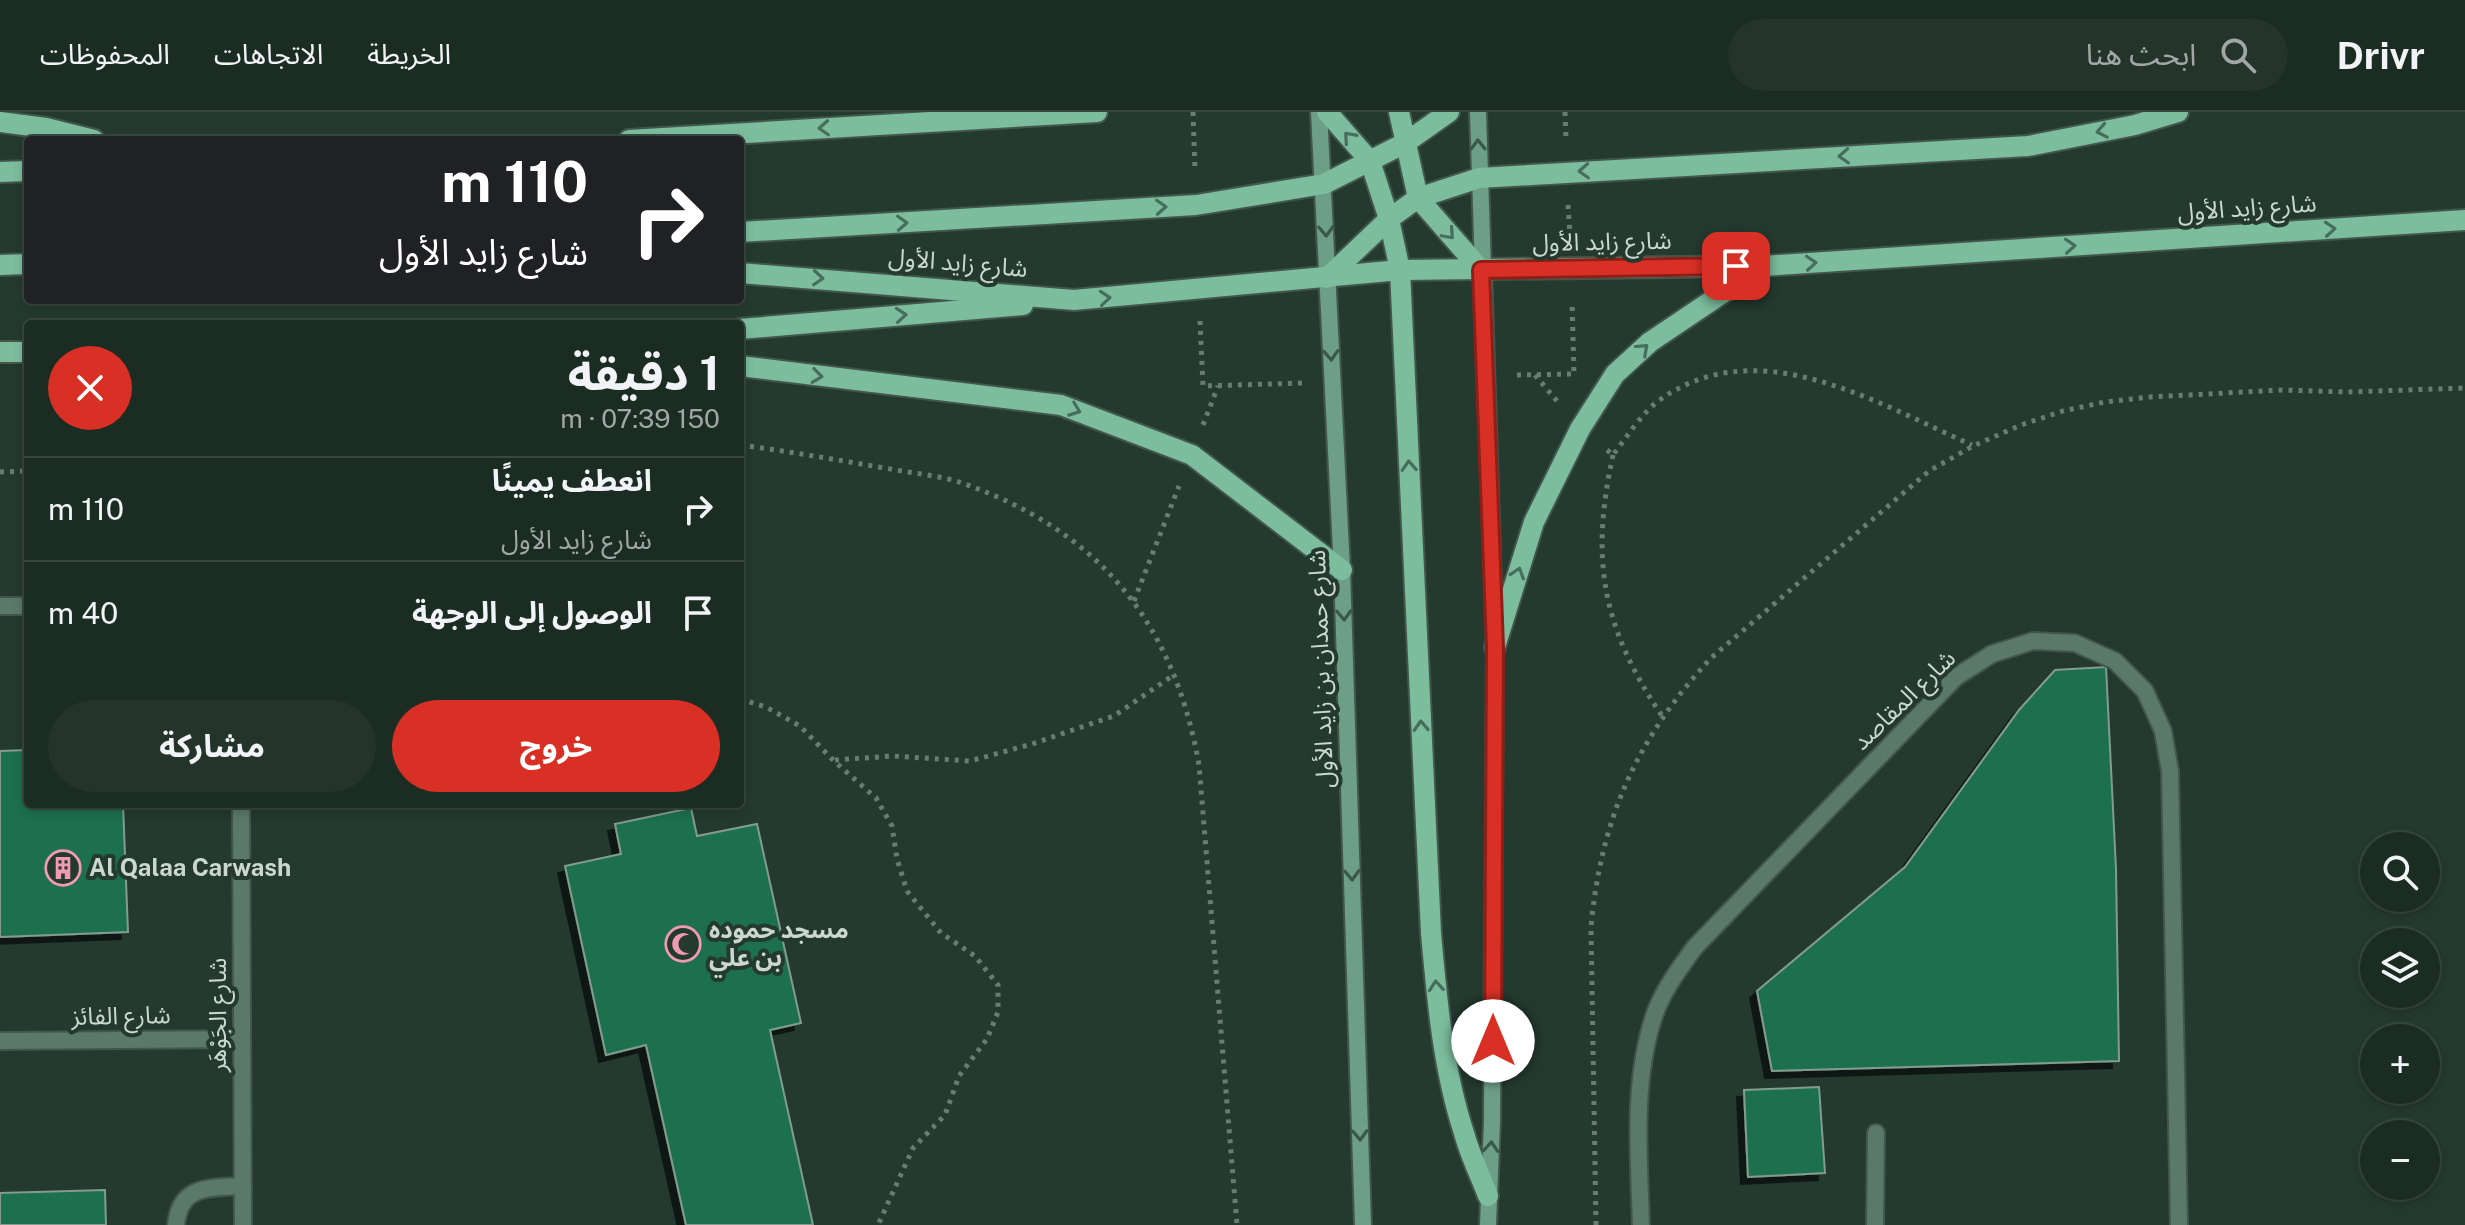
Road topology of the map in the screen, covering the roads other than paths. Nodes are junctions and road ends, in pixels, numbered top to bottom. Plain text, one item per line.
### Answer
1 (1097, 112) edge
2 (1319, 112) edge
3 (1327, 112) edge
4 (1399, 112) edge
5 (1449, 112) edge
6 (1478, 112) edge
7 (2178, 112) edge
8 (0, 122) edge
9 (78, 136) edge
10 (696, 136) edge
11 (1405, 143) junction
12 (1370, 161) junction
13 (24, 171) edge
14 (0, 172) edge
15 (1479, 178) junction
16 (1324, 184) junction
17 (1418, 198) junction
18 (1389, 219) junction
19 (2465, 220) edge
20 (744, 232) edge
21 (24, 264) edge
22 (0, 265) edge
23 (1763, 266) junction
24 (1400, 270) junction
25 (1481, 270) junction
26 (744, 273) edge
27 (1327, 278) junction
28 (1074, 300) junction
29 (744, 329) edge
30 (0, 352) edge
31 (24, 352) edge
32 (744, 366) edge
33 (1342, 570) junction
34 (0, 606) edge
35 (24, 606) edge
36 (1495, 647) junction
37 (241, 808) edge
38 (242, 1039) junction
39 (0, 1041) edge
40 (1876, 1133) dead end
41 (243, 1186) junction
42 (1488, 1196) junction
43 (176, 1225) edge
44 (243, 1225) edge
45 (1363, 1225) edge
46 (1488, 1225) edge
47 (1641, 1225) edge
48 (1875, 1225) edge
49 (2179, 1225) edge

1 -> 10 main road
2 - 16 main road, شارع حمدان بن زايد الأول
12 -> 3 main road
4 - 11 main road
5 - 11 main road
15 -> 6 main road
7 -> 15 main road
8 - 9 main road
11 - 12 main road
11 - 17 main road
12 - 16 main road
12 - 18 main road
13 - 14 main road
15 - 17 main road
15 - 25 main road
20 -> 16 main road
16 -> 27 main road, شارع حمدان بن زايد الأول
17 - 18 main road
17 -> 25 main road
18 - 24 main road
18 - 27 main road
23 -> 19 main road, شارع زايد الأول
21 - 22 main road
23 - 25 main road, شارع زايد الأول
36 -> 23 main road
24 - 25 main road, شارع زايد الأول
24 - 27 main road, شارع زايد الأول
42 -> 24 main road
25 - 36 main road
26 -> 28 main road, شارع زايد الأول
28 -> 27 main road, شارع زايد الأول
27 -> 33 main road, شارع حمدان بن زايد الأول
29 -> 28 main road
30 - 31 main road
32 -> 33 main road
33 -> 45 main road, شارع حمدان بن زايد الأول
34 - 35 street
42 -> 36 main road
37 - 38 street, شارع الجَوْهَر
38 - 39 street, شارع الفائز
38 - 41 street, شارع الجَوْهَر
40 - 48 street
41 - 43 street
41 - 44 street, شارع الجَوْهَر
42 - 46 main road
47 - 49 street, شارع المقاصد

